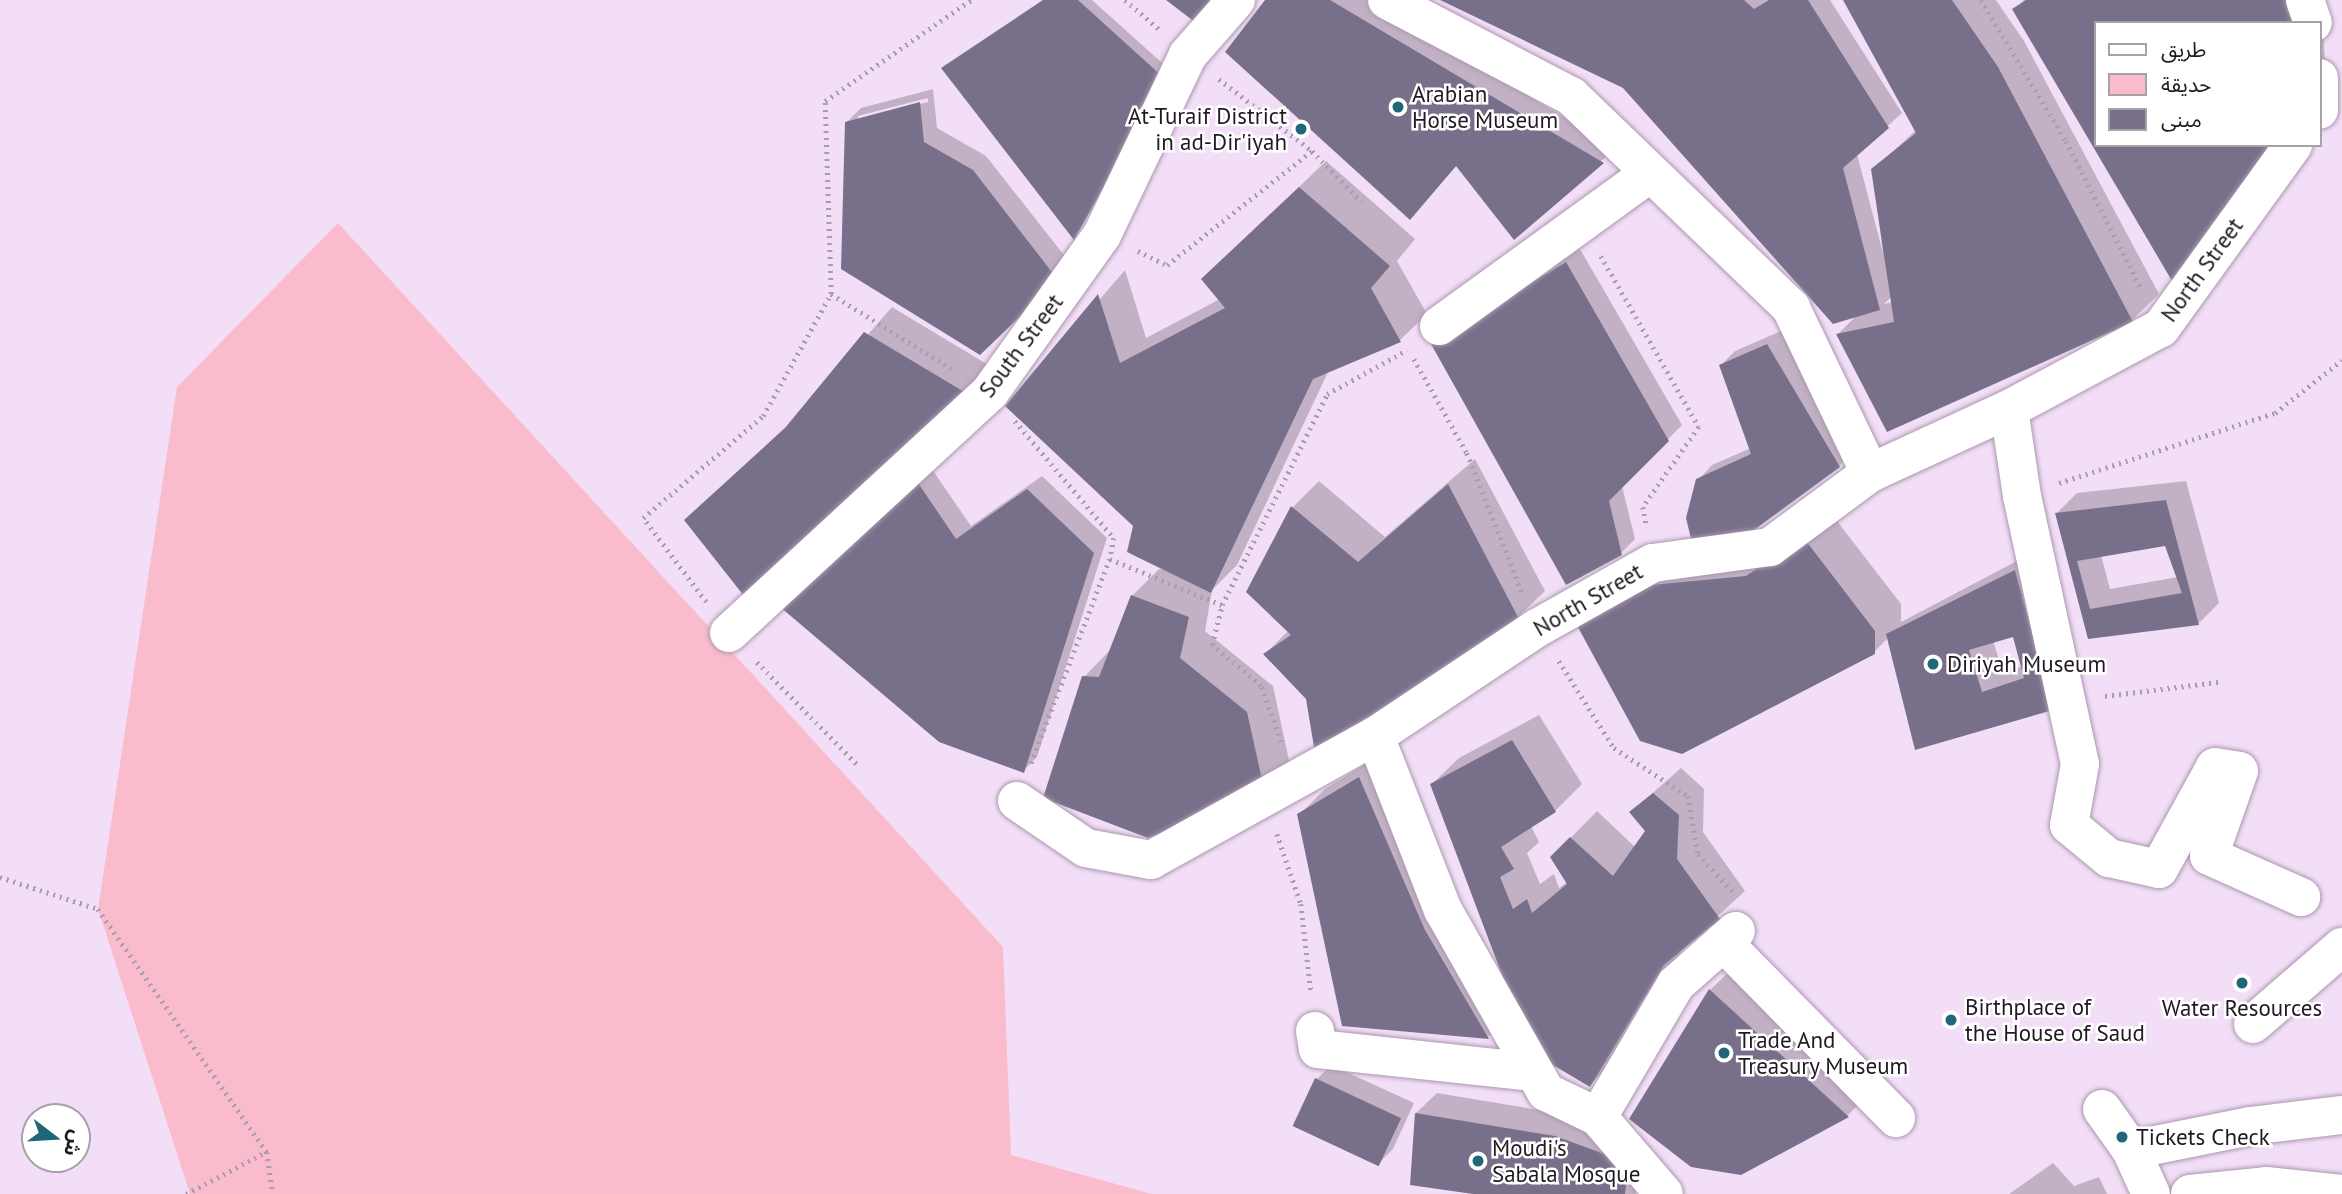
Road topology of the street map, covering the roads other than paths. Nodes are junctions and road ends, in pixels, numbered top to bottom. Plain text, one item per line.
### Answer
1 (1236, 0) edge
2 (1387, 0) edge
3 (2305, 0) edge
4 (2312, 21) edge
5 (2292, 147) edge
6 (1650, 173) junction
7 (1439, 326) road end
8 (2009, 409) junction
9 (1870, 473) junction
10 (729, 633) road end
11 (1374, 736) junction
12 (1017, 801) road end
13 (2301, 897) dead end
14 (2342, 947) edge
15 (2253, 1024) dead end
16 (1315, 1031) road end
17 (1534, 1072) junction
18 (2102, 1109) dead end
19 (2342, 1115) edge
20 (1598, 1117) junction
21 (1896, 1118) dead end
22 (2131, 1150) junction
23 (1664, 1194) edge
24 (2151, 1194) edge
25 (2190, 1194) edge
26 (2342, 1194) edge

1 - 10 street, South Street
2 - 6 street
3 - 4 street
5 - 8 street, North Street
6 - 7 street
6 - 9 street
8 - 9 street, North Street
8 - 13 street
9 - 11 street, North Street
11 - 12 street, North Street
11 - 17 street
14 - 15 street
16 - 17 street
17 - 20 street
18 - 22 street
19 - 22 street
20 - 21 street
20 - 23 street
22 - 24 street
25 - 26 street

